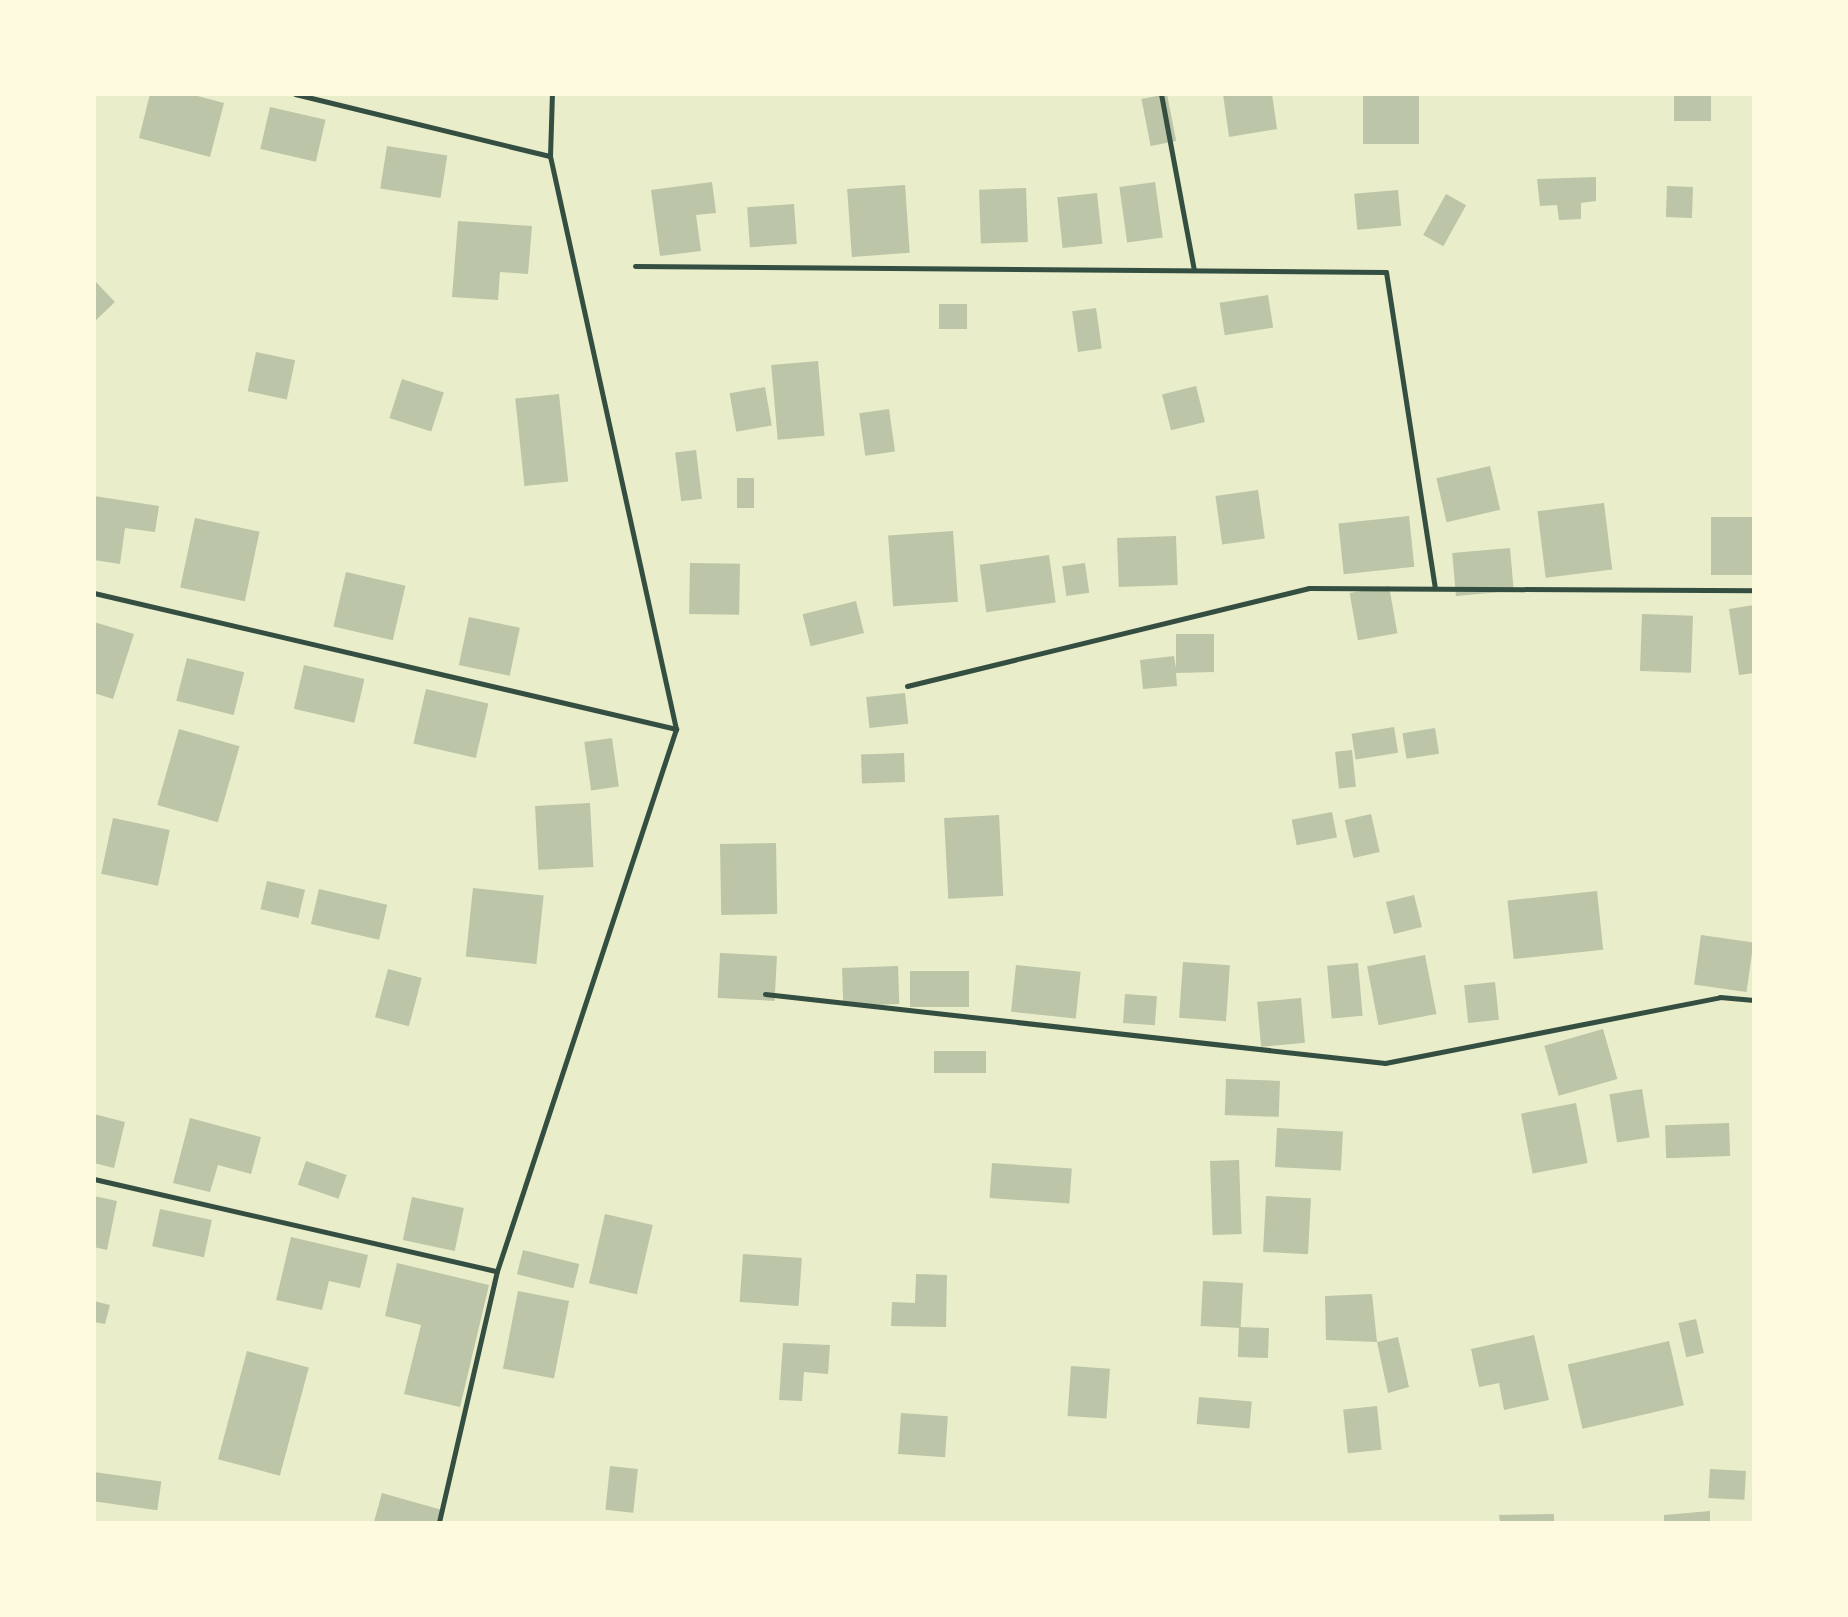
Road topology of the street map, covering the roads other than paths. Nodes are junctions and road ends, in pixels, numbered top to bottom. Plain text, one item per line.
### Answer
1 (295, 94) edge
2 (552, 94) edge
3 (1161, 94) edge
4 (550, 156) junction
5 (635, 266) dead end
6 (1194, 270) junction
7 (1435, 587) junction
8 (1754, 590) edge
9 (94, 593) edge
10 (907, 686) dead end
11 (676, 729) junction
12 (765, 994) dead end
13 (1754, 1000) edge
14 (94, 1179) edge
15 (497, 1271) junction
16 (439, 1522) edge

1 - 4 lane
2 - 4 lane
3 - 6 lane
4 - 11 lane
5 - 6 lane
6 - 7 lane
7 - 8 lane
7 - 10 lane
9 - 11 lane
11 - 15 lane
12 - 13 lane
14 - 15 lane
15 - 16 lane

